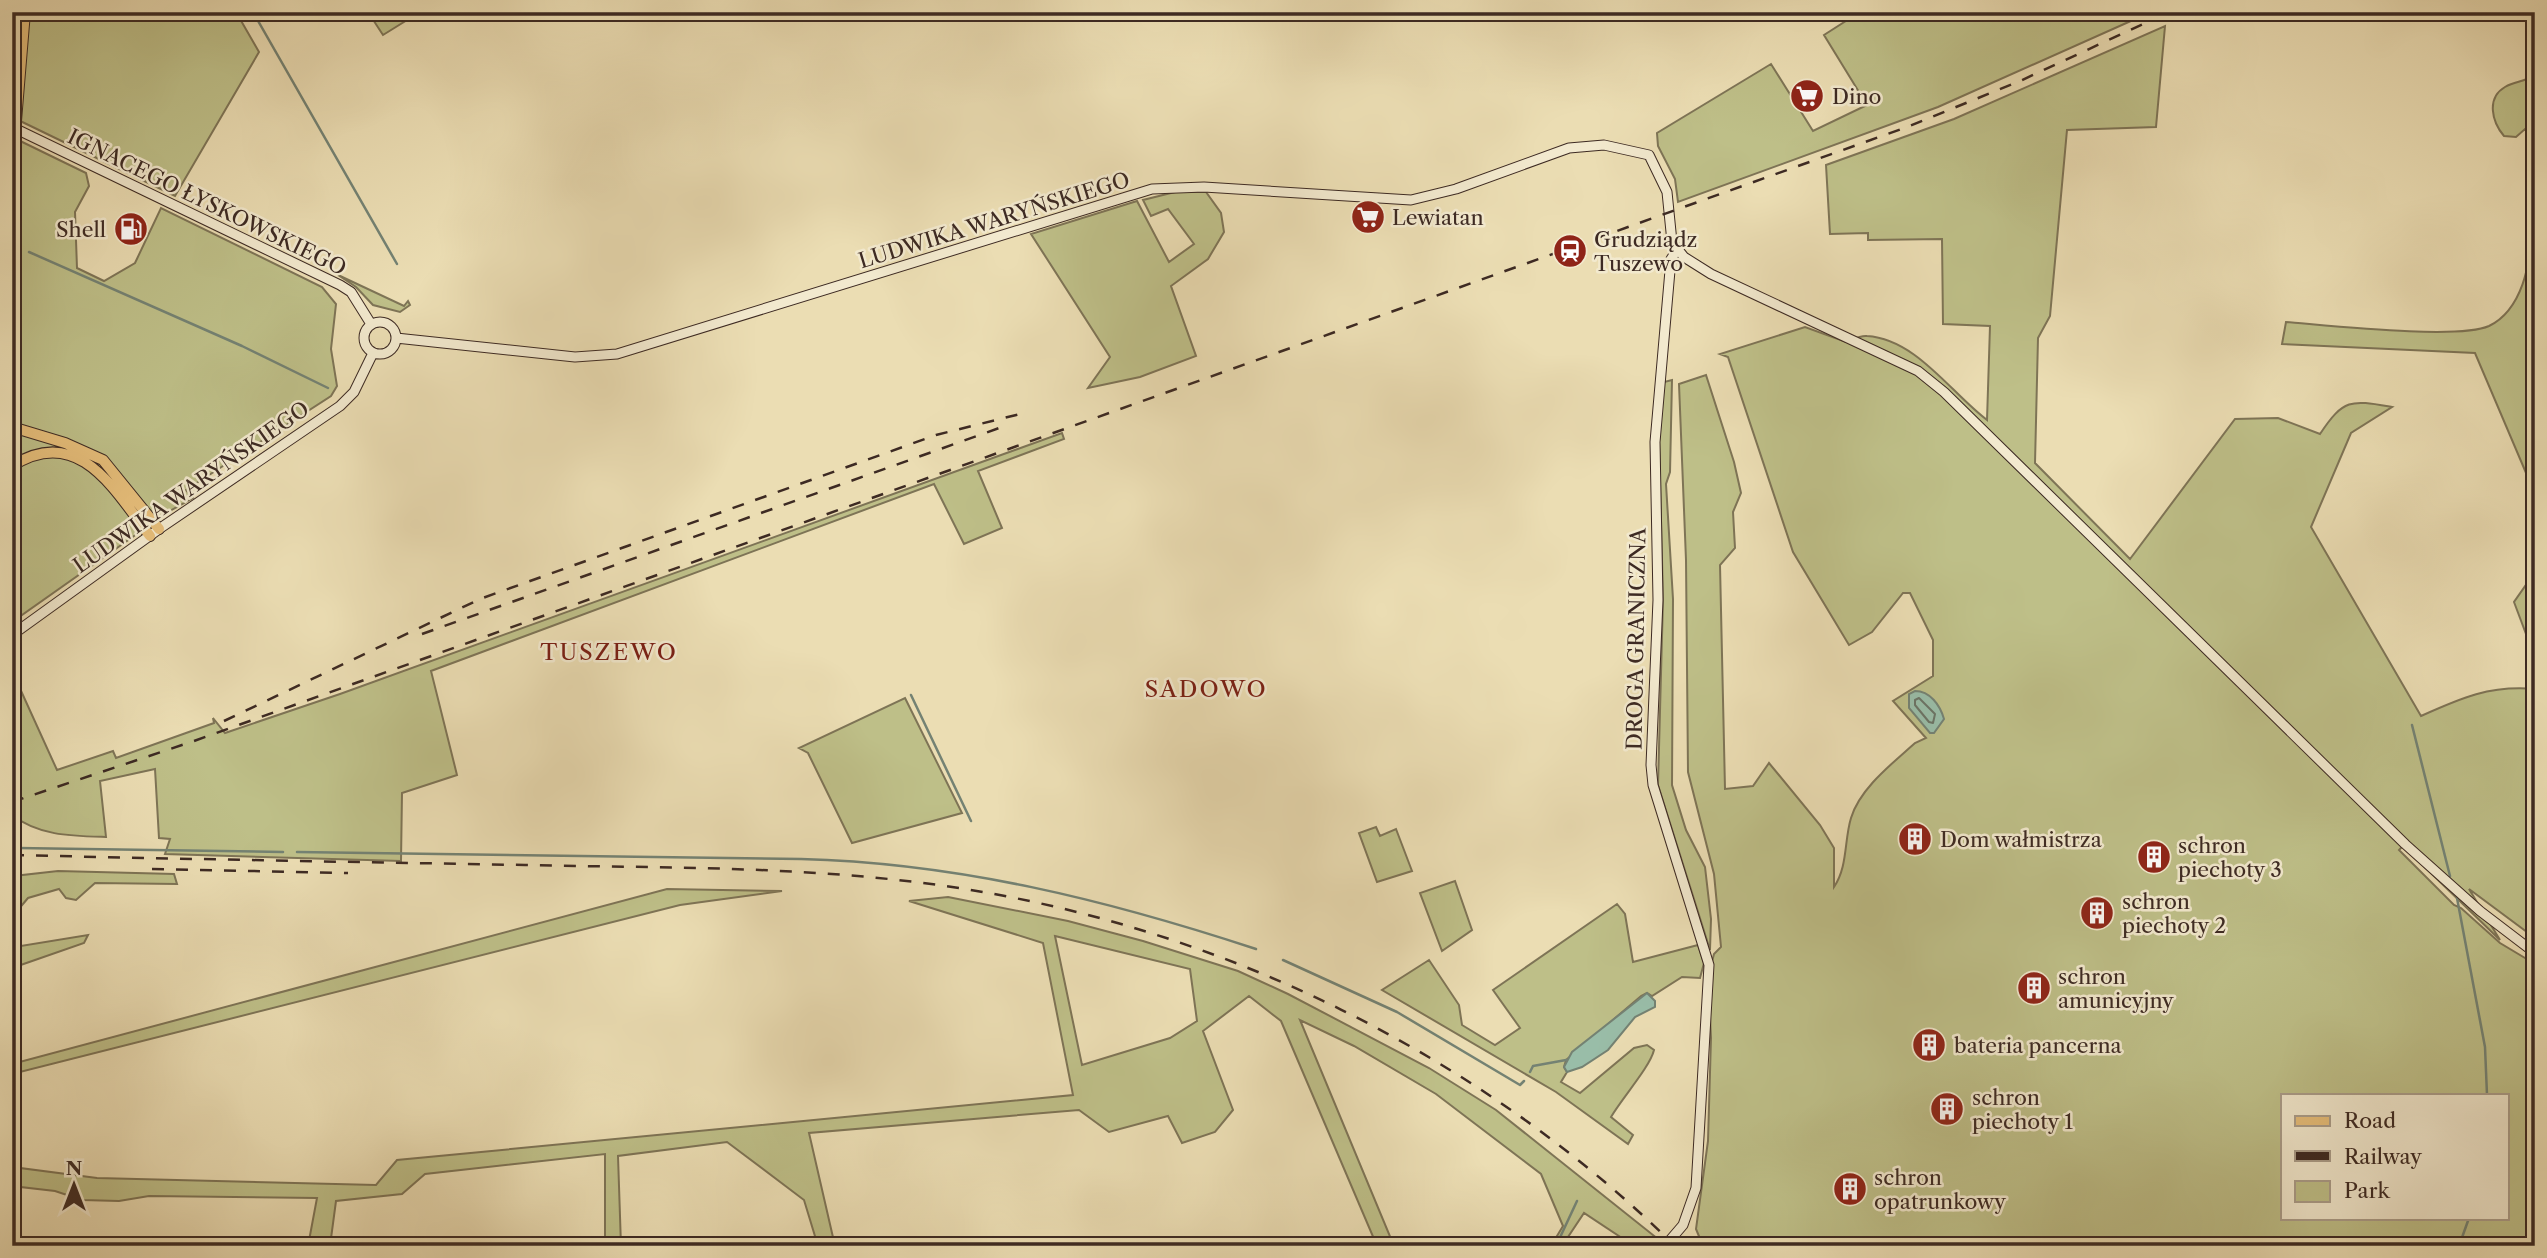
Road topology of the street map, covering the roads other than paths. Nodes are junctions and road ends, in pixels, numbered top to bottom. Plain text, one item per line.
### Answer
1 (25, 12) edge
2 (14, 128) edge
3 (1604, 145) joint
4 (12, 169) edge
5 (1677, 250) junction
6 (371, 324) junction
7 (396, 338) junction
8 (373, 354) junction
9 (12, 427) edge
10 (12, 466) edge
11 (159, 529) junction
12 (150, 536) junction
13 (12, 635) edge
14 (2535, 953) edge
15 (1665, 1246) edge

1 - 2 main road
2 - 4 main road
2 - 6 street, IGNACEGO ŁYSKOWSKIEGO
3 - 5 street, DROGA GRANICZNA
3 - 7 street, LUDWIKA WARYŃSKIEGO
5 - 14 street
5 - 15 street, DROGA GRANICZNA
6 - 7 street
6 - 8 street
7 - 8 street
8 - 11 street, LUDWIKA WARYŃSKIEGO
9 - 11 main road
10 - 12 main road
11 - 12 street, LUDWIKA WARYŃSKIEGO
12 - 13 street, LUDWIKA WARYŃSKIEGO

